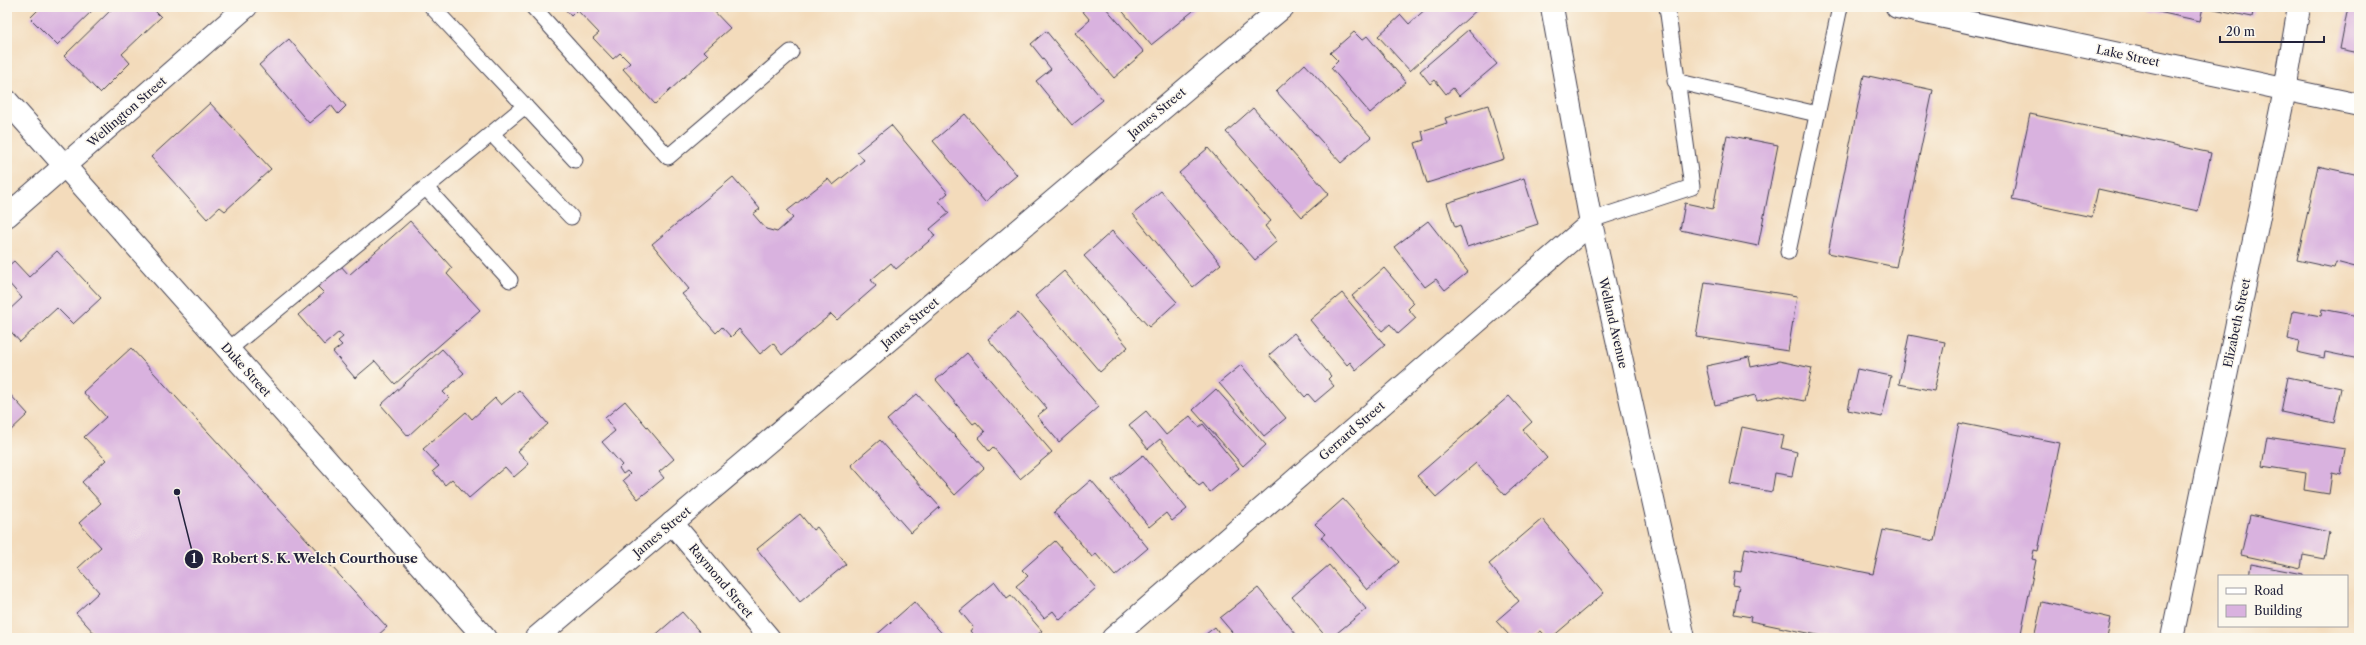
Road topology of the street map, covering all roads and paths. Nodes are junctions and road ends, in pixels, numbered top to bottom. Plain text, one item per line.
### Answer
1 (246, 7) edge
2 (432, 7) edge
3 (533, 7) edge
4 (1283, 7) edge
5 (1552, 7) edge
6 (1667, 7) edge
7 (1840, 7) edge
8 (1897, 7) edge
9 (2298, 7) edge
10 (791, 52) dead end
11 (1675, 81) junction
12 (2285, 90) junction
13 (7, 101) edge
14 (2359, 105) edge
15 (525, 106) junction
16 (1817, 114) junction
17 (492, 134) junction
18 (575, 160) dead end
19 (65, 166) junction
20 (426, 188) junction
21 (7, 216) edge
22 (571, 216) dead end
23 (1591, 222) junction
24 (1788, 252) dead end
25 (510, 280) dead end
26 (228, 350) junction
27 (672, 523) junction
28 (485, 638) edge
29 (536, 638) edge
30 (769, 638) edge
31 (1113, 638) edge
32 (1684, 638) edge
33 (2172, 638) edge

1 - 19 street, Wellington Street
2 - 15 lane
3 - 10 lane
4 - 27 street, James Street
5 - 23 street, Welland Avenue
6 - 11 lane
7 - 16 lane
8 - 12 street, Lake Street
9 - 12 street, Elizabeth Street
11 - 16 lane
11 - 23 lane
12 - 14 street, Lake Street
12 - 33 street, Elizabeth Street
13 - 19 street, Duke Street
15 - 17 lane
15 - 18 lane
16 - 24 lane
17 - 20 lane
17 - 22 lane
19 - 21 street, Wellington Street
19 - 26 street, Duke Street
20 - 25 lane
20 - 26 lane
23 - 31 street, Gerrard Street
23 - 32 street, Welland Avenue
26 - 28 street, Duke Street
27 - 29 street, James Street
27 - 30 street, Raymond Street

